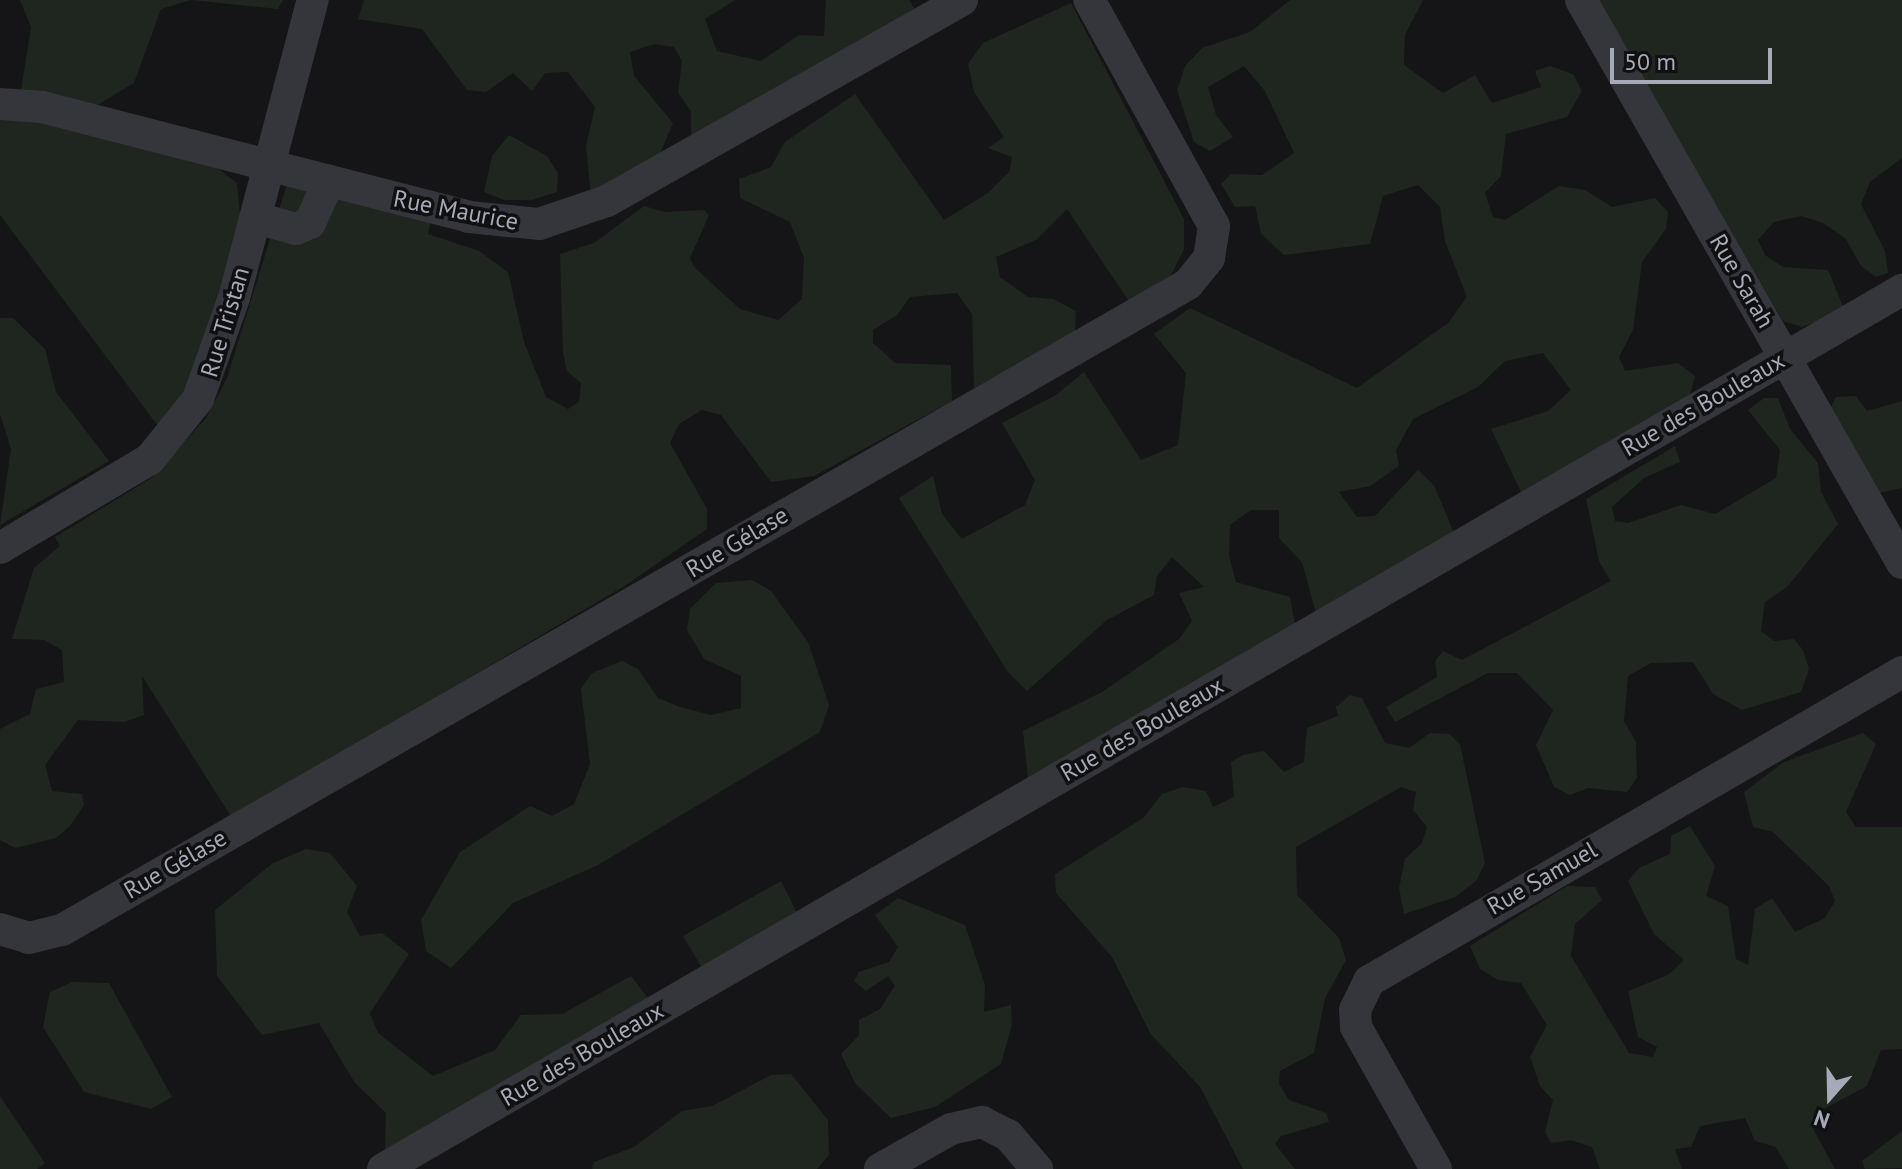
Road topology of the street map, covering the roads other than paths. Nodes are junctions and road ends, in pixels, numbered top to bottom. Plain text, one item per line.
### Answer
1 (313, 0) edge
2 (962, 0) edge
3 (1089, 0) edge
4 (1581, 0) edge
5 (0, 104) edge
6 (271, 164) junction
7 (329, 181) junction
8 (256, 218) junction
9 (1902, 290) edge
10 (1786, 356) junction
11 (0, 548) edge
12 (1902, 563) edge
13 (1902, 672) edge
14 (0, 929) edge
15 (383, 1169) edge
16 (880, 1169) edge
17 (1037, 1169) edge
18 (1436, 1169) edge

1 - 6 street, Rue Tristan
2 - 7 street, Rue Maurice
3 - 14 street, Rue Gélase
4 - 10 street, Rue Sarah
5 - 6 street, Rue Maurice
6 - 7 street, Rue Maurice
6 - 8 street, Rue Tristan
7 - 8 street
8 - 11 street, Rue Tristan
9 - 10 street, Rue des Bouleaux
10 - 12 street, Rue Sarah
10 - 15 street, Rue des Bouleaux
13 - 18 street, Rue Samuel
16 - 17 street

